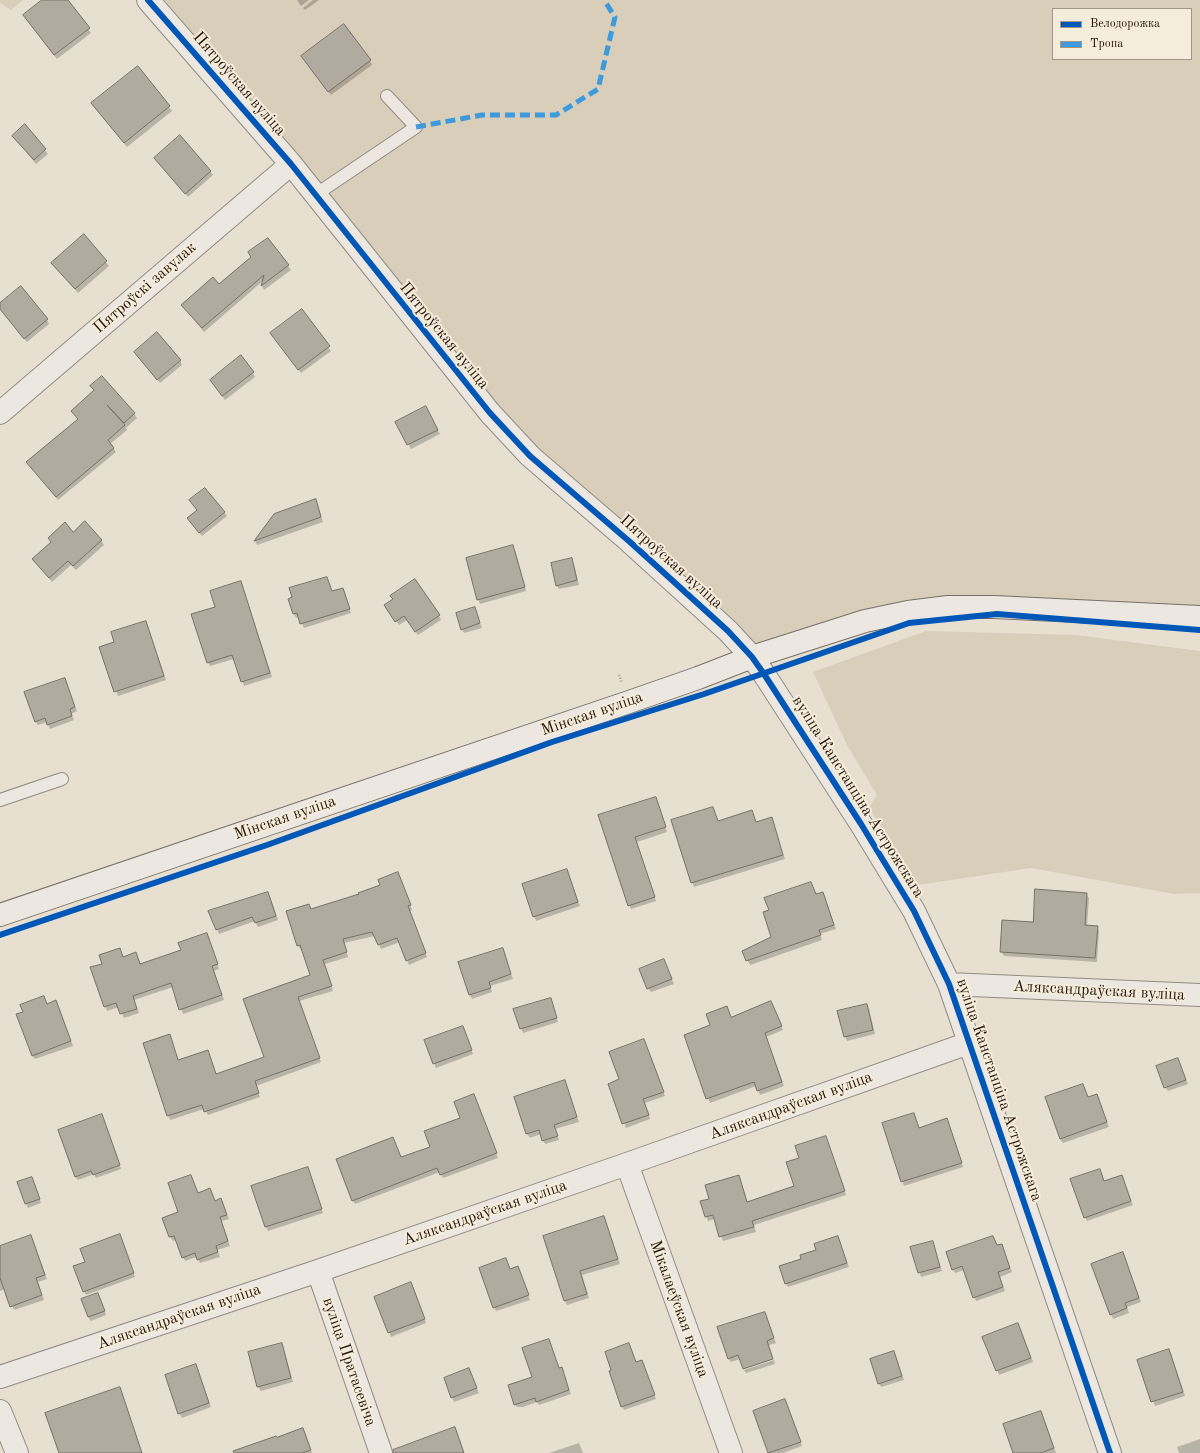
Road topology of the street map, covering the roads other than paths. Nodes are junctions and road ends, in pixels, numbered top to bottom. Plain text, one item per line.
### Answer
1 (148, 0) edge
2 (387, 96) dead end
3 (291, 164) junction
4 (315, 195) junction
5 (0, 413) edge
6 (1200, 617) edge
7 (752, 657) junction
8 (62, 779) dead end
9 (0, 800) edge
10 (0, 915) edge
11 (949, 984) junction
12 (1200, 996) edge
13 (969, 1043) junction
14 (627, 1164) junction
15 (318, 1271) junction
16 (0, 1377) edge
17 (0, 1411) edge
18 (17, 1453) edge
19 (381, 1453) edge
20 (731, 1453) edge
21 (1110, 1453) edge

1 - 3 street, Пятроўская вуліца
2 - 4 lane
3 - 4 street, Пятроўская вуліца
3 - 5 street, Пятроўскі завулак
4 - 7 street, Пятроўская вуліца
6 - 7 street, Мінская вуліца
7 - 10 street, Мінская вуліца
7 - 11 street, вуліца Канстанціна Астрожскага
8 - 9 lane
11 - 12 street, Аляксандраўская вуліца
11 - 13 street, вуліца Канстанціна Астрожскага
13 - 14 street, Аляксандраўская вуліца
13 - 21 street, вуліца Канстанціна Астрожскага
14 - 15 street, Аляксандраўская вуліца
14 - 20 street, Мікалаеўская вуліца
15 - 16 street, Аляксандраўская вуліца
15 - 19 street, вуліца Пратасевіча
17 - 18 street

